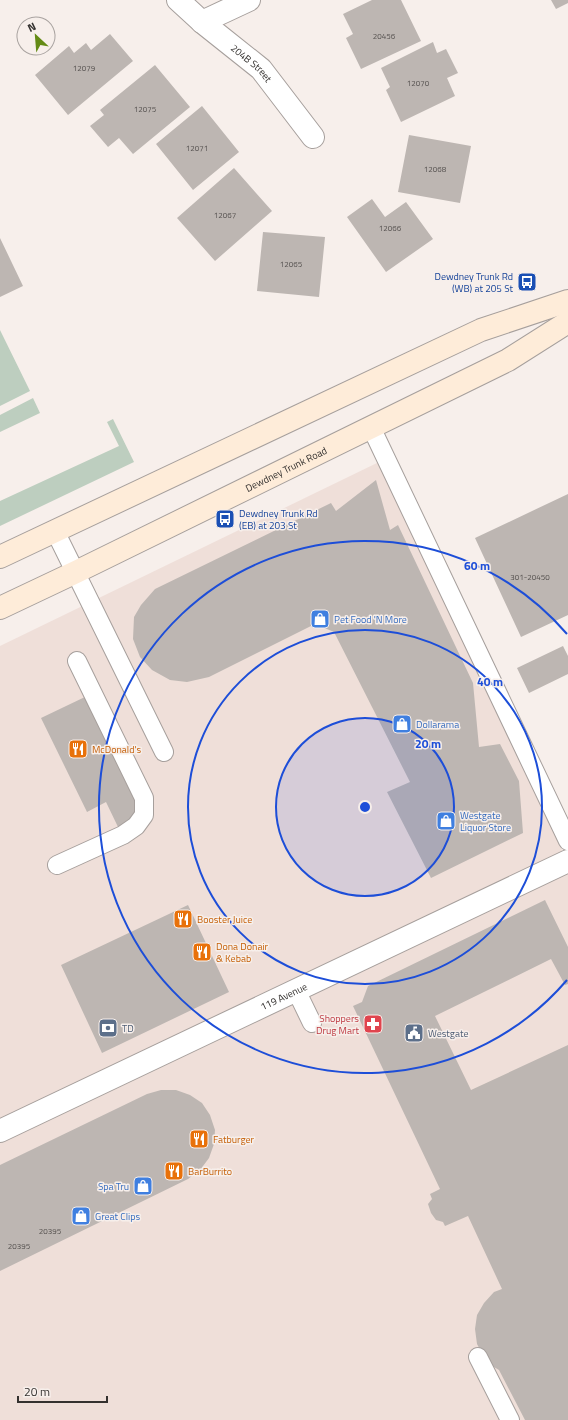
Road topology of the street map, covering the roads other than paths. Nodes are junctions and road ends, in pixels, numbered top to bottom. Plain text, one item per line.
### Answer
1 (178, 0) edge
2 (249, 0) edge
3 (202, 22) junction
4 (313, 137) dead end
5 (568, 301) edge
6 (568, 322) edge
7 (371, 427) junction
8 (55, 531) junction
9 (0, 557) edge
10 (76, 572) junction
11 (0, 608) edge
12 (77, 661) dead end
13 (164, 752) dead end
14 (568, 841) edge
15 (568, 861) edge
16 (57, 865) dead end
17 (296, 990) junction
18 (312, 1023) dead end
19 (0, 1131) edge
20 (478, 1358) dead end
21 (510, 1420) edge

1 - 3 street, 204B Street
2 - 3 street
3 - 4 street, 204B Street
5 - 8 main road
6 - 7 main road, Dewdney Trunk Road
7 - 10 main road, Dewdney Trunk Road
7 - 14 lane
8 - 9 main road
8 - 10 lane
10 - 11 main road, Dewdney Trunk Road
10 - 13 lane
12 - 16 lane
15 - 17 street, 119 Avenue
17 - 18 lane
17 - 19 street, 119 Avenue
20 - 21 lane

